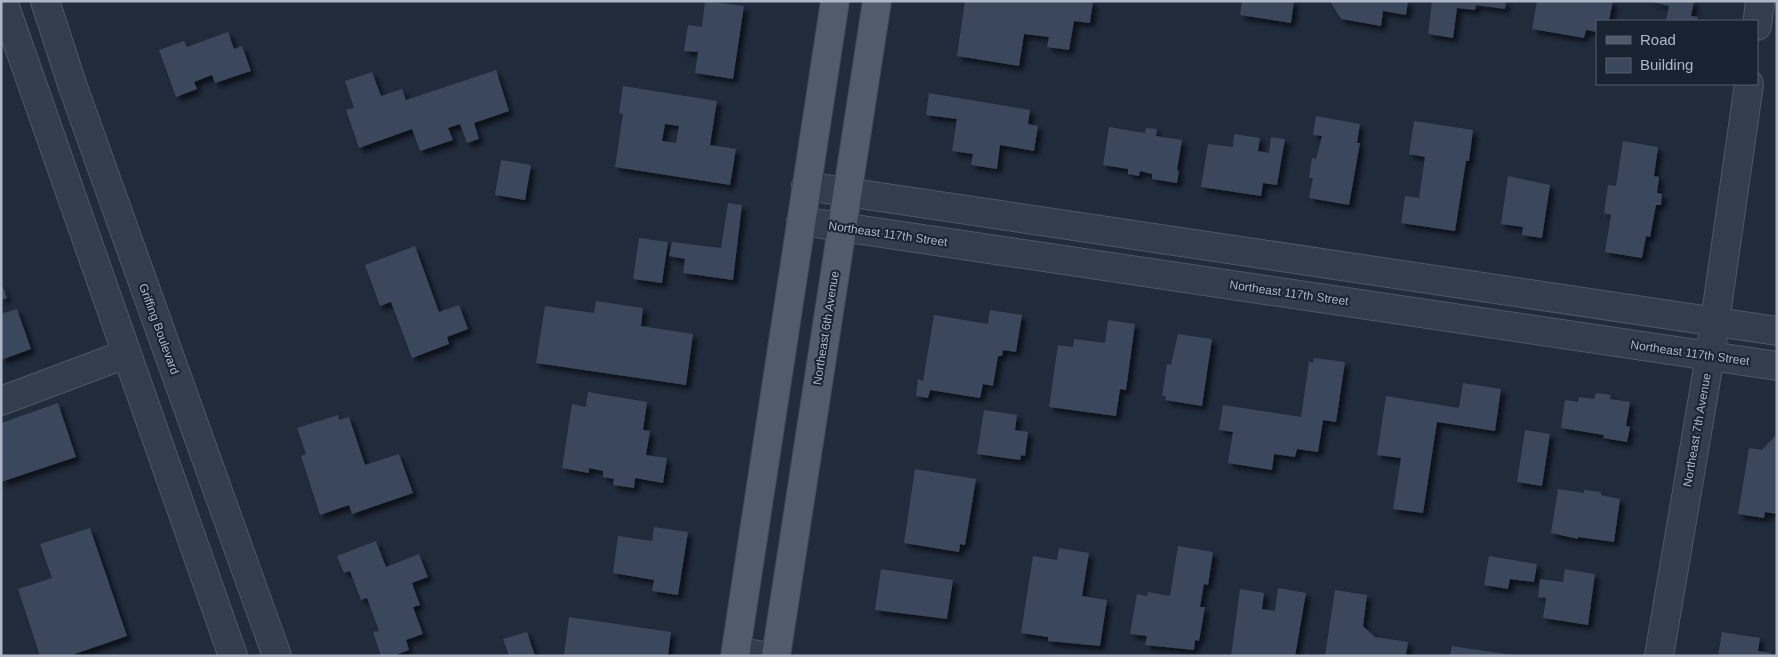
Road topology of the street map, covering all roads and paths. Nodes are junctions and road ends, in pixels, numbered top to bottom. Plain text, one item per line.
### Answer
1 (3, 1) edge
2 (45, 1) edge
3 (835, 1) edge
4 (876, 1) edge
5 (1760, 1) edge
6 (1758, 20) edge
7 (1749, 85) edge
8 (806, 186) junction
9 (847, 193) junction
10 (801, 221) junction
11 (842, 227) junction
12 (1715, 321) junction
13 (1777, 331) edge
14 (126, 354) junction
15 (1710, 356) junction
16 (1777, 366) edge
17 (1, 401) edge
18 (736, 654) edge
19 (234, 656) edge
20 (277, 656) edge
21 (763, 656) edge
22 (776, 656) edge
23 (1658, 656) edge

1 - 14 street
2 - 20 street, Griffing Boulevard
3 - 8 main road
4 - 9 main road, Northeast 6th Avenue
5 - 6 street
7 - 12 street, Northeast 7th Avenue
8 - 9 street
8 - 10 main road
9 - 11 main road, Northeast 6th Avenue
9 - 12 street
10 - 11 street, Northeast 117th Street
10 - 18 main road
11 - 15 street, Northeast 117th Street
11 - 22 main road, Northeast 6th Avenue
12 - 13 street
12 - 15 street, Northeast 7th Avenue
14 - 17 street
14 - 19 street
15 - 16 street, Northeast 117th Street
15 - 23 street, Northeast 7th Avenue
18 - 21 street

